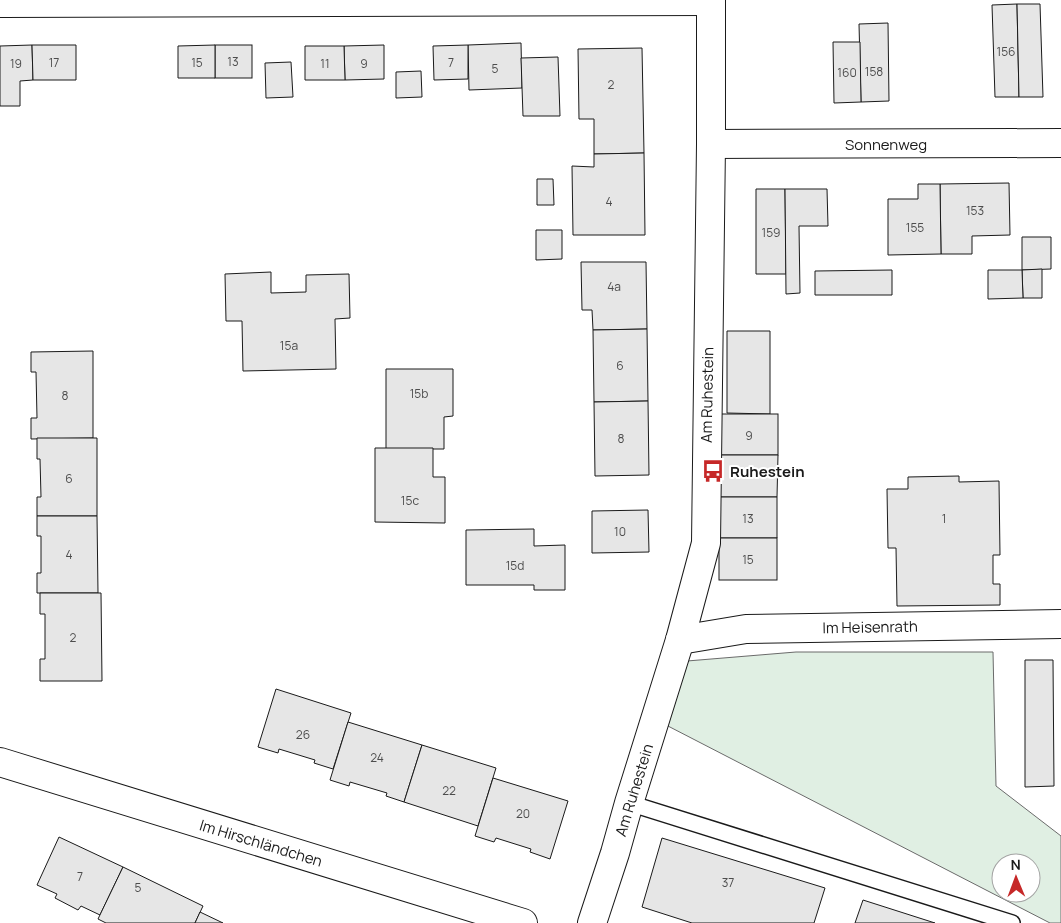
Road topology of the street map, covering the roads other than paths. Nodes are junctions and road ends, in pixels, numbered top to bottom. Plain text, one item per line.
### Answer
1 (711, 0) edge
2 (0, 3) edge
3 (1061, 143) edge
4 (711, 144) junction
5 (1061, 624) edge
6 (680, 640) junction
7 (0, 762) edge
8 (629, 803) junction
9 (523, 923) edge
10 (592, 923) edge
11 (1012, 923) edge

1 - 2 street
1 - 4 street, Am Ruhestein
3 - 4 street, Sonnenweg
4 - 6 street, Am Ruhestein
5 - 6 street, Im Heisenrath
6 - 8 street, Am Ruhestein
7 - 9 street, Im Hirschländchen
8 - 10 street, Am Ruhestein
8 - 11 lane

